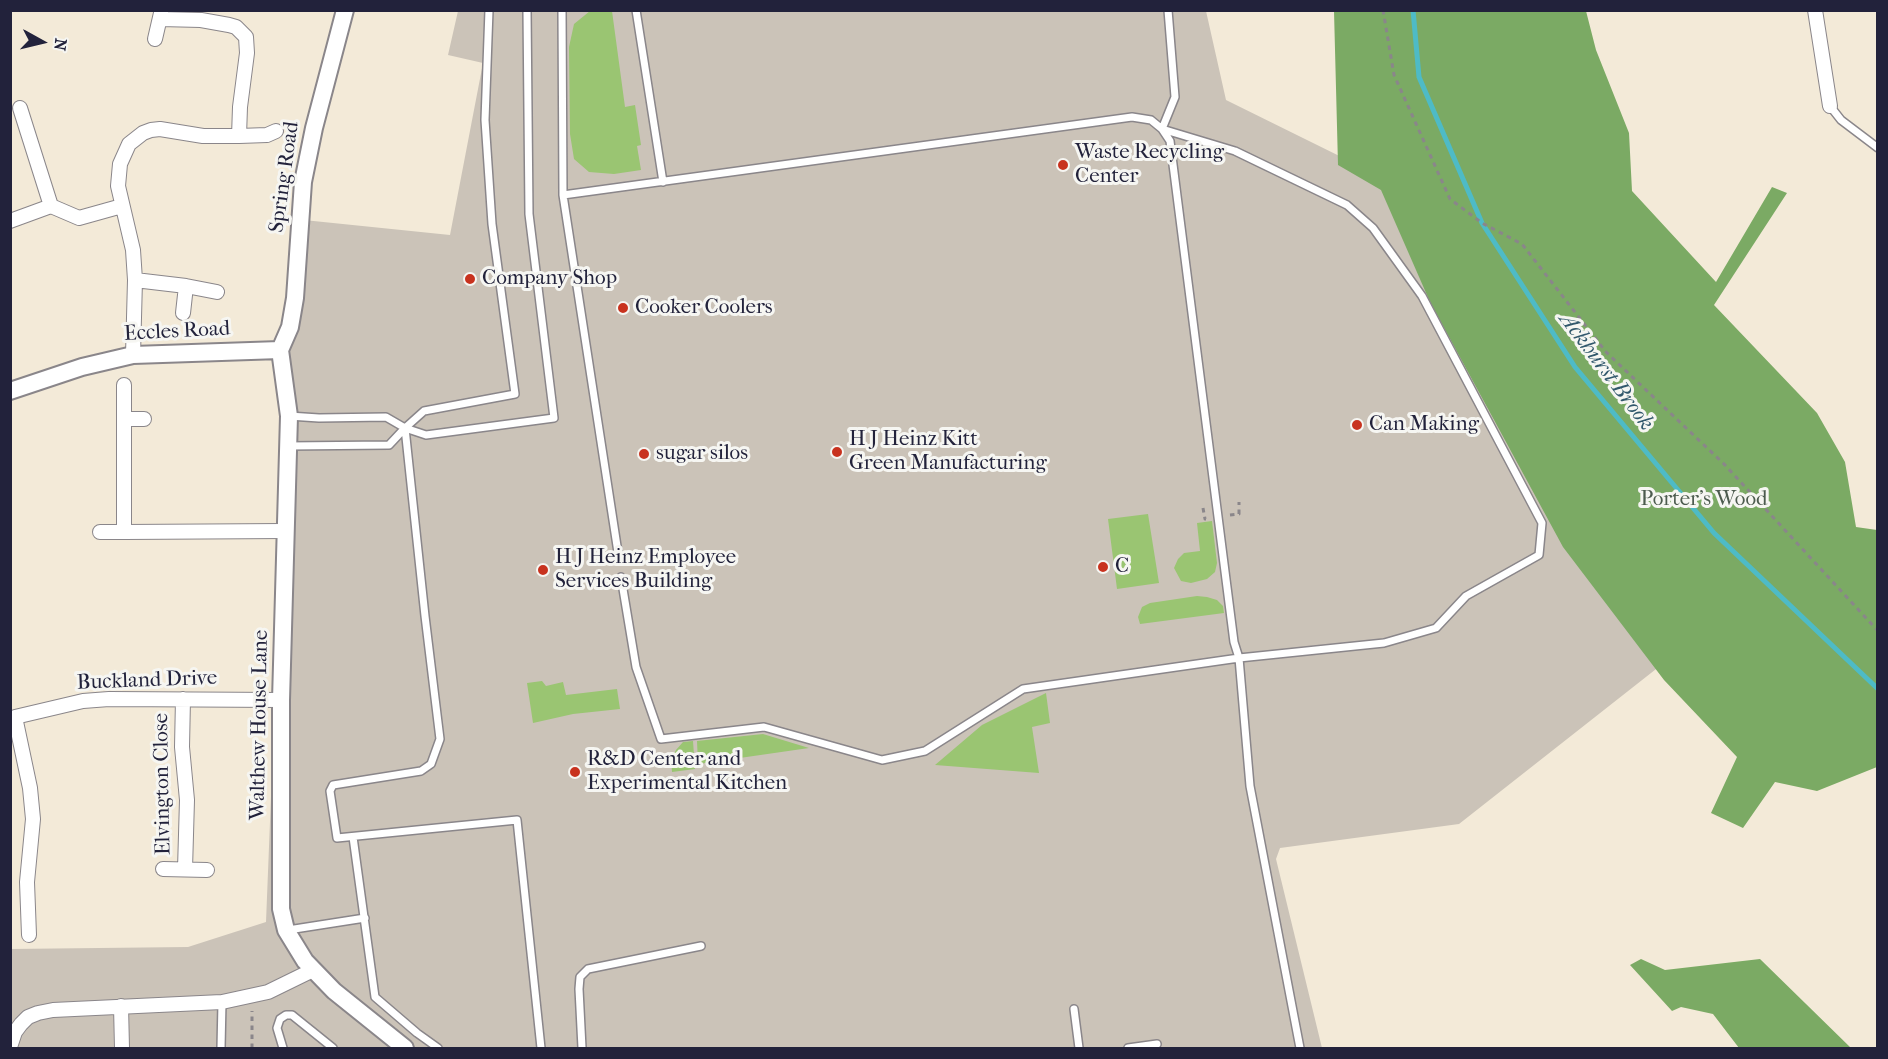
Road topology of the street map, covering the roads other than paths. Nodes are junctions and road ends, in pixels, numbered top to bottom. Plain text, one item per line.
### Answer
1 (345, 10) edge
2 (489, 10) edge
3 (527, 10) edge
4 (562, 10) edge
5 (636, 10) edge
6 (1168, 10) edge
7 (1815, 10) edge
8 (161, 15) edge
9 (155, 39) dead end
10 (1830, 106) joint
11 (20, 108) dead end
12 (1162, 129) junction
13 (276, 131) dead end
14 (239, 136) junction
15 (1878, 148) edge
16 (663, 182) junction
17 (563, 195) junction
18 (51, 206) junction
19 (122, 206) junction
20 (10, 221) edge
21 (135, 280) junction
22 (186, 286) junction
23 (217, 292) dead end
24 (183, 313) dead end
25 (280, 350) junction
26 (133, 355) junction
27 (124, 385) dead end
28 (10, 391) edge
29 (289, 416) junction
30 (124, 419) junction
31 (144, 419) dead end
32 (405, 428) junction
33 (287, 446) junction
34 (285, 531) junction
35 (100, 532) dead end
36 (124, 532) junction
37 (619, 559) dead end
38 (621, 578) dead end
39 (1239, 658) junction
40 (183, 699) junction
41 (281, 700) junction
42 (10, 703) edge
43 (15, 717) junction
44 (17, 759) edge
45 (353, 837) junction
46 (163, 869) dead end
47 (184, 869) junction
48 (207, 870) dead end
49 (365, 918) junction
50 (286, 930) junction
51 (29, 935) dead end
52 (701, 946) dead end
53 (313, 970) junction
54 (222, 1002) junction
55 (121, 1006) junction
56 (1074, 1008) dead end
57 (1157, 1044) dead end
58 (10, 1047) edge
59 (122, 1048) edge
60 (221, 1048) edge
61 (282, 1048) edge
62 (333, 1048) edge
63 (405, 1048) edge
64 (438, 1048) edge
65 (542, 1048) edge
66 (582, 1048) edge
67 (1079, 1048) edge
68 (1128, 1048) edge
69 (1300, 1048) edge

1 - 25 street, Spring Road
2 - 32 lane
3 - 32 lane
4 - 17 lane
5 - 16 lane
6 - 12 lane
7 - 10 street
8 - 9 street
8 - 14 street
10 - 15 lane
11 - 18 street
12 - 16 lane
12 - 39 lane
12 - 39 lane
13 - 14 street
14 - 19 street
16 - 17 lane
17 - 37 lane
18 - 19 street
18 - 20 street
19 - 21 street
21 - 22 street
21 - 26 street
22 - 23 street
22 - 24 street
25 - 26 street, Eccles Road
25 - 29 street, Walthew House Lane
26 - 28 street, Eccles Road
27 - 30 street
29 - 32 lane
29 - 33 street, Walthew House Lane
30 - 31 street
30 - 36 street
32 - 33 lane
32 - 45 lane
33 - 34 street, Walthew House Lane
34 - 36 street
34 - 41 street, Walthew House Lane
35 - 36 street
38 - 39 lane
39 - 69 lane
40 - 41 street, Buckland Drive
40 - 43 street, Buckland Drive
40 - 47 street, Elvington Close
41 - 50 street, Walthew House Lane
42 - 43 street
43 - 44 street
44 - 51 street
45 - 49 lane
45 - 65 lane
46 - 47 street
47 - 48 street
49 - 50 lane
49 - 64 lane
50 - 53 street, Walthew House Lane
52 - 66 lane
53 - 54 street
53 - 63 street, Walthew House Lane
54 - 55 street
54 - 60 lane
55 - 58 street
55 - 59 street
56 - 67 lane
57 - 68 lane
61 - 62 lane

